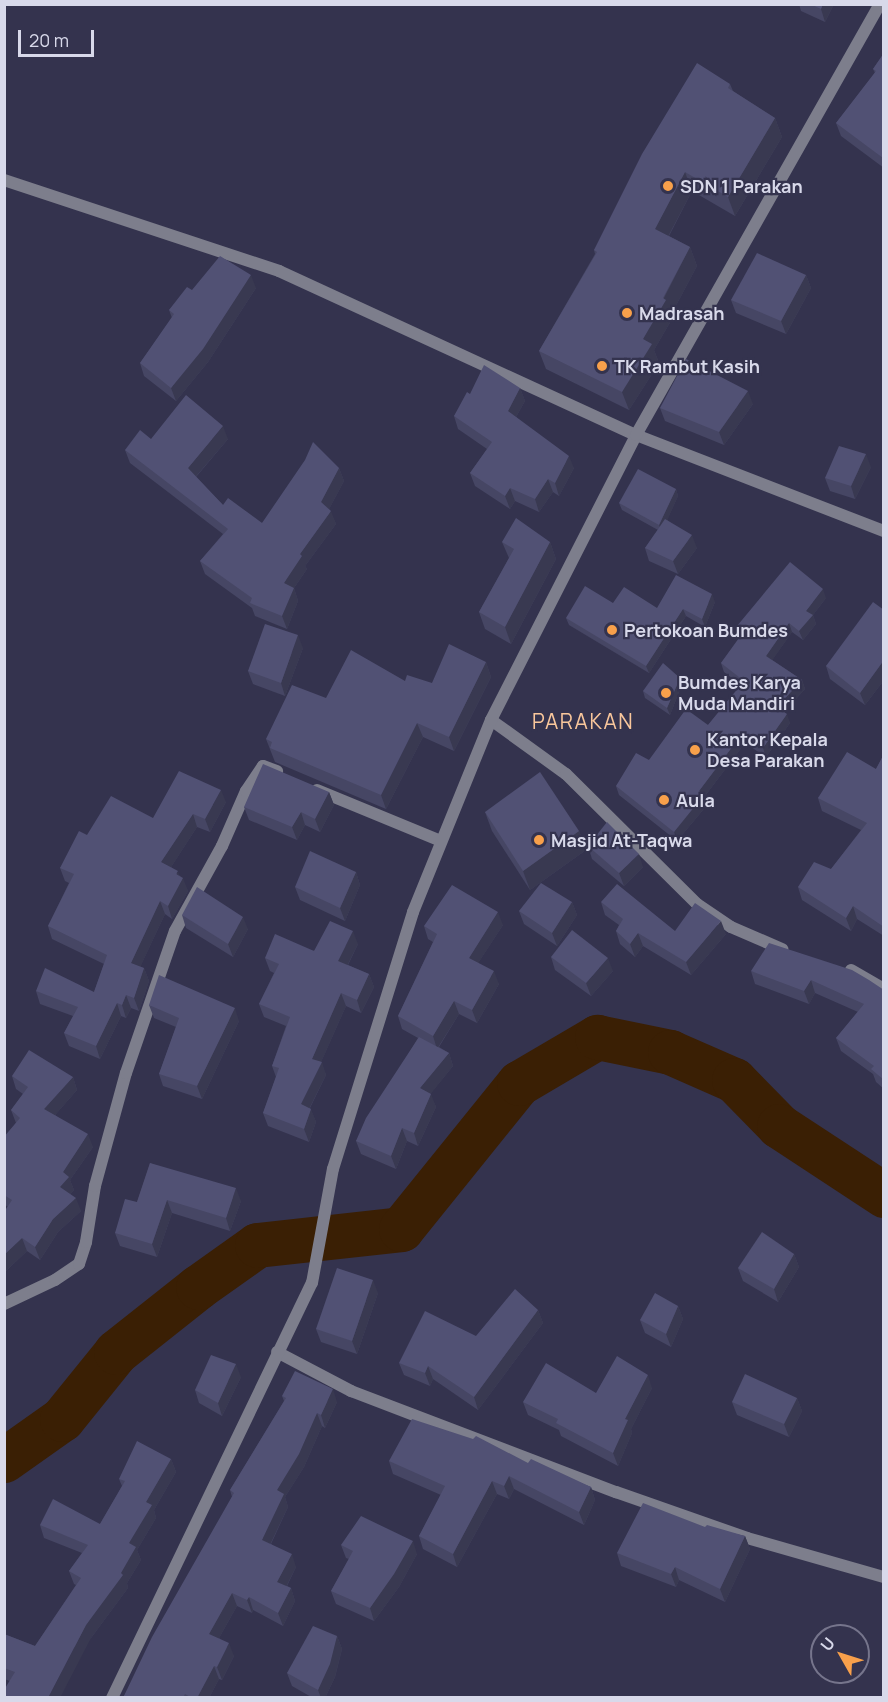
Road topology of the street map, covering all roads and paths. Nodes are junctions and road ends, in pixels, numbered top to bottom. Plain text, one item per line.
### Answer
1 (880, 4) edge
2 (4, 180) edge
3 (636, 435) junction
4 (884, 531) edge
5 (491, 720) junction
6 (290, 777) edge
7 (304, 784) edge
8 (441, 841) junction
9 (799, 954) edge
10 (840, 967) edge
11 (884, 989) edge
12 (4, 1304) edge
13 (277, 1352) junction
14 (884, 1577) edge
15 (112, 1698) edge

1 - 3 street
2 - 3 street
3 - 4 street
3 - 5 street
5 - 8 street
5 - 9 street
6 - 12 street
7 - 8 street
8 - 13 street
10 - 11 street
13 - 14 street
13 - 15 street

